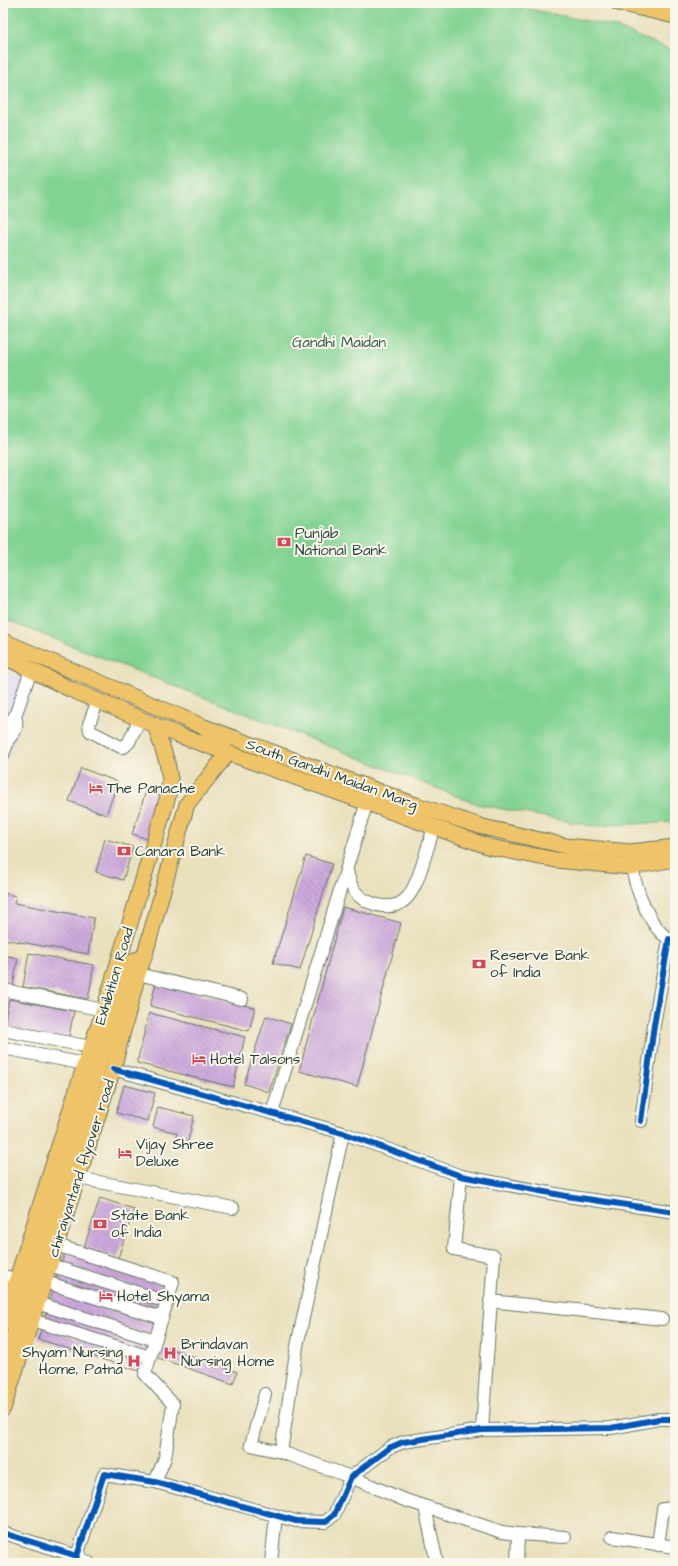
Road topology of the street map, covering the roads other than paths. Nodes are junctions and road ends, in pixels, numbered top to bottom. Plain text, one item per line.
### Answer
1 (618, 3) edge
2 (675, 16) edge
3 (3, 641) edge
4 (3, 656) edge
5 (31, 670) junction
6 (98, 700) junction
7 (140, 718) junction
8 (155, 725) junction
9 (204, 727) junction
10 (228, 753) junction
11 (3, 755) edge
12 (368, 796) junction
13 (434, 827) junction
14 (675, 847) edge
15 (630, 852) junction
16 (675, 859) edge
17 (631, 867) junction
18 (347, 870) junction
19 (672, 940) edge
20 (124, 944) junction
21 (132, 970) junction
22 (3, 990) edge
23 (242, 999) dead end
24 (104, 1010) junction
25 (3, 1030) edge
26 (91, 1047) junction
27 (3, 1048) edge
28 (85, 1064) junction
29 (113, 1069) junction
30 (272, 1113) junction
31 (640, 1121) dead end
32 (343, 1133) junction
33 (461, 1176) junction
34 (78, 1178) junction
35 (233, 1208) dead end
36 (675, 1212) edge
37 (56, 1245) junction
38 (50, 1264) junction
39 (10, 1277) edge
40 (44, 1282) junction
41 (490, 1301) junction
42 (167, 1302) junction
43 (37, 1303) junction
44 (162, 1318) junction
45 (662, 1319) dead end
46 (32, 1320) junction
47 (3, 1323) edge
48 (155, 1340) junction
49 (150, 1357) junction
50 (3, 1369) edge
51 (265, 1394) dead end
52 (3, 1409) edge
53 (675, 1419) edge
54 (482, 1430) junction
55 (281, 1452) junction
56 (351, 1477) junction
57 (155, 1482) junction
58 (425, 1507) junction
59 (675, 1508) edge
60 (276, 1516) junction
61 (3, 1534) edge
62 (518, 1534) junction
63 (565, 1537) dead end
64 (612, 1537) dead end
65 (658, 1545) junction
66 (675, 1547) edge
67 (77, 1556) junction
68 (89, 1563) edge
69 (271, 1563) edge
70 (437, 1563) edge
71 (517, 1563) edge

1 - 2 main road
3 - 9 main road, South Gandhi Maidan Marg
4 - 5 main road
5 - 6 main road
5 - 11 street
6 - 7 main road
6 - 7 street
7 - 8 main road
8 - 10 main road
8 - 20 main road, Exhibition Road
9 - 10 main road
9 - 12 main road, South Gandhi Maidan Marg
10 - 12 main road
10 - 21 main road, chiraiyantand flyover road
12 - 13 main road
12 - 15 main road, South Gandhi Maidan Marg
12 - 18 street
13 - 17 main road
13 - 18 street
14 - 15 main road, South Gandhi Maidan Marg
15 - 17 street
16 - 17 main road
17 - 19 street
18 - 30 street
19 - 31 street
20 - 21 main road
20 - 24 main road, Exhibition Road
21 - 23 street
21 - 29 main road, chiraiyantand flyover road
21 - 50 main road
22 - 24 street
24 - 26 main road, Exhibition Road
25 - 26 street
26 - 28 main road, Exhibition Road
27 - 28 street
28 - 39 main road, Exhibition Road
29 - 30 street
29 - 34 main road, chiraiyantand flyover road
30 - 32 street
32 - 33 street
32 - 55 street
33 - 36 street
33 - 41 street
34 - 35 street
34 - 37 main road, chiraiyantand flyover road
37 - 38 main road, chiraiyantand flyover road
37 - 42 street
38 - 40 main road, chiraiyantand flyover road
38 - 42 street
39 - 47 main road, Exhibition Road
40 - 43 main road, chiraiyantand flyover road
40 - 44 street
41 - 45 street
41 - 54 street
42 - 44 street
43 - 46 main road, chiraiyantand flyover road
43 - 48 street
44 - 48 street
46 - 49 street
46 - 52 main road, chiraiyantand flyover road
48 - 49 street
49 - 57 street
51 - 55 street
53 - 54 street
54 - 56 street
55 - 56 street
56 - 58 street
56 - 60 street
57 - 60 street
57 - 67 street
58 - 62 street
58 - 70 street
59 - 65 street
60 - 69 street
61 - 67 street
62 - 63 street
62 - 71 street
64 - 65 street
65 - 66 street
67 - 68 street

